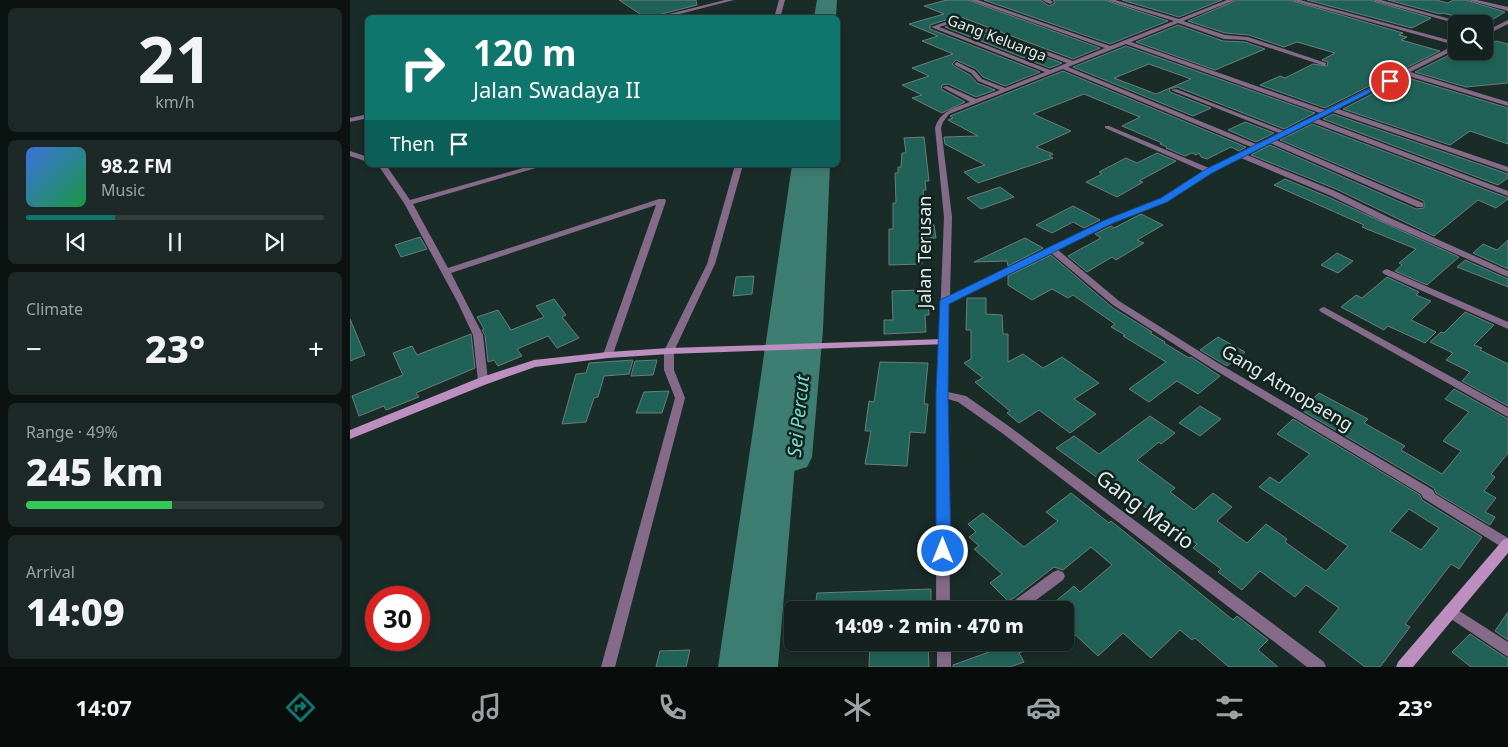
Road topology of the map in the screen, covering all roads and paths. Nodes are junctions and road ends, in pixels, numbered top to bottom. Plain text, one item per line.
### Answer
1 (731, 0) edge
2 (782, 0) edge
3 (973, 0) edge
4 (1110, 0) edge
5 (1232, 0) edge
6 (1294, 0) edge
7 (1375, 0) edge
8 (1471, 0) edge
9 (1508, 9) edge
10 (668, 15) edge
11 (779, 15) edge
12 (1448, 19) edge
13 (1178, 21) junction
14 (1508, 22) edge
15 (1493, 28) edge
16 (1493, 30) edge
17 (1508, 32) edge
18 (1126, 42) junction
19 (1448, 42) edge
20 (1110, 48) junction
21 (1448, 52) edge
22 (957, 64) dead end
23 (1324, 64) dead end
24 (1068, 65) junction
25 (1050, 72) junction
26 (1406, 73) junction
27 (945, 87) dead end
28 (1006, 90) junction
29 (1174, 90) dead end
30 (976, 102) junction
31 (1508, 104) edge
32 (1328, 111) junction
33 (365, 117) edge
34 (1311, 119) junction
35 (350, 120) edge
36 (1107, 127) dead end
37 (1284, 133) junction
38 (1269, 140) junction
39 (1256, 147) junction
40 (350, 153) edge
41 (1241, 155) junction
42 (365, 159) edge
43 (383, 167) edge
44 (535, 167) edge
45 (738, 167) edge
46 (1508, 170) edge
47 (1209, 171) junction
48 (1508, 194) edge
49 (408, 203) junction
50 (1420, 205) dead end
51 (1051, 249) junction
52 (445, 272) junction
53 (1387, 272) dead end
54 (1508, 274) edge
55 (944, 302) junction
56 (1324, 310) dead end
57 (1508, 326) edge
58 (942, 342) junction
59 (669, 352) junction
60 (608, 355) junction
61 (483, 381) junction
62 (942, 394) junction
63 (1508, 413) edge
64 (350, 435) edge
65 (1508, 544) edge
66 (1058, 576) dead end
67 (944, 601) edge
68 (1024, 601) edge
69 (1450, 611) junction
70 (1508, 650) edge
71 (944, 651) edge
72 (608, 667) edge
73 (944, 667) edge
74 (1319, 667) edge
75 (1403, 667) edge

1 - 10 street
2 - 11 street
3 - 20 street
4 - 13 street
5 - 13 street, Jalan Terusan
6 - 19 street
7 - 12 street
8 - 9 street
13 - 18 street, Jalan Terusan
13 - 23 street
14 - 15 street
16 - 17 street
18 - 20 street, Jalan Terusan
18 - 32 street
20 - 24 street, Jalan Terusan
21 - 26 street
22 - 28 street
24 - 25 street, Jalan Terusan
24 - 25 street, Gang Keluarga
24 - 39 street
25 - 28 street, Jalan Terusan
26 - 31 street
26 - 32 street
27 - 30 street
28 - 30 street, Jalan Terusan
29 - 37 street
30 - 55 street, Jalan Terusan
32 - 34 street
32 - 46 street
33 - 35 street
34 - 37 street
34 - 48 street
36 - 47 street
37 - 38 street
38 - 39 street
38 - 50 street
39 - 41 street
40 - 42 street
41 - 47 street
41 - 54 street
43 - 49 street
44 - 49 street
45 - 59 street
47 - 51 street
49 - 52 street
51 - 55 street
51 - 65 street, Gang Atmopaeng
52 - 60 street
52 - 61 street
53 - 57 street
55 - 58 street, Jalan Terusan
56 - 63 street
58 - 59 street
58 - 62 street, Jalan Terusan
59 - 60 street
59 - 72 street
60 - 61 street
61 - 64 street
62 - 67 street, Jalan Terusan
62 - 74 street, Gang Mario
65 - 69 street
66 - 68 street
69 - 70 street
69 - 75 street
71 - 73 street

